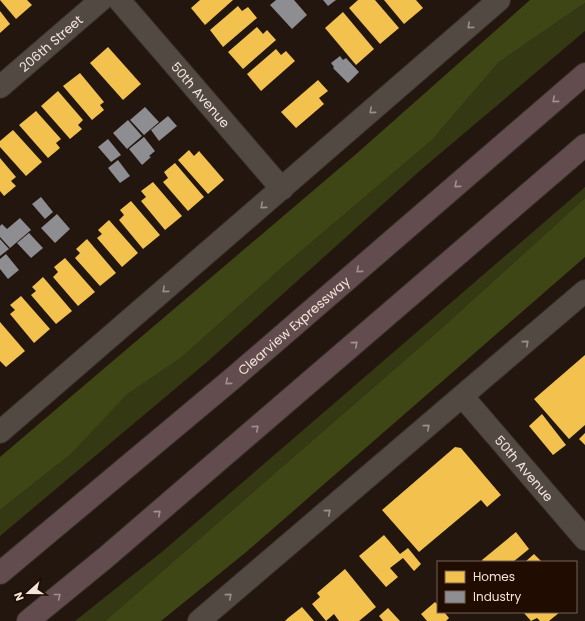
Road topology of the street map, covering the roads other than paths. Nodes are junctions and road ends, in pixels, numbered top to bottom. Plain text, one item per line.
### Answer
1 (101, 0) edge
2 (119, 0) edge
3 (499, 0) edge
4 (585, 74) edge
5 (0, 87) edge
6 (585, 145) edge
7 (282, 189) junction
8 (585, 291) edge
9 (463, 397) junction
10 (0, 432) edge
11 (585, 540) edge
12 (0, 573) edge
13 (28, 621) edge
14 (199, 621) edge

1 - 5 street, 206th Street
2 - 7 street, 50th Avenue
3 -> 7 street
4 -> 12 highway, Clearview Expressway
13 -> 6 highway
7 -> 10 street
9 -> 8 street
9 - 11 street, 50th Avenue
14 -> 9 street

